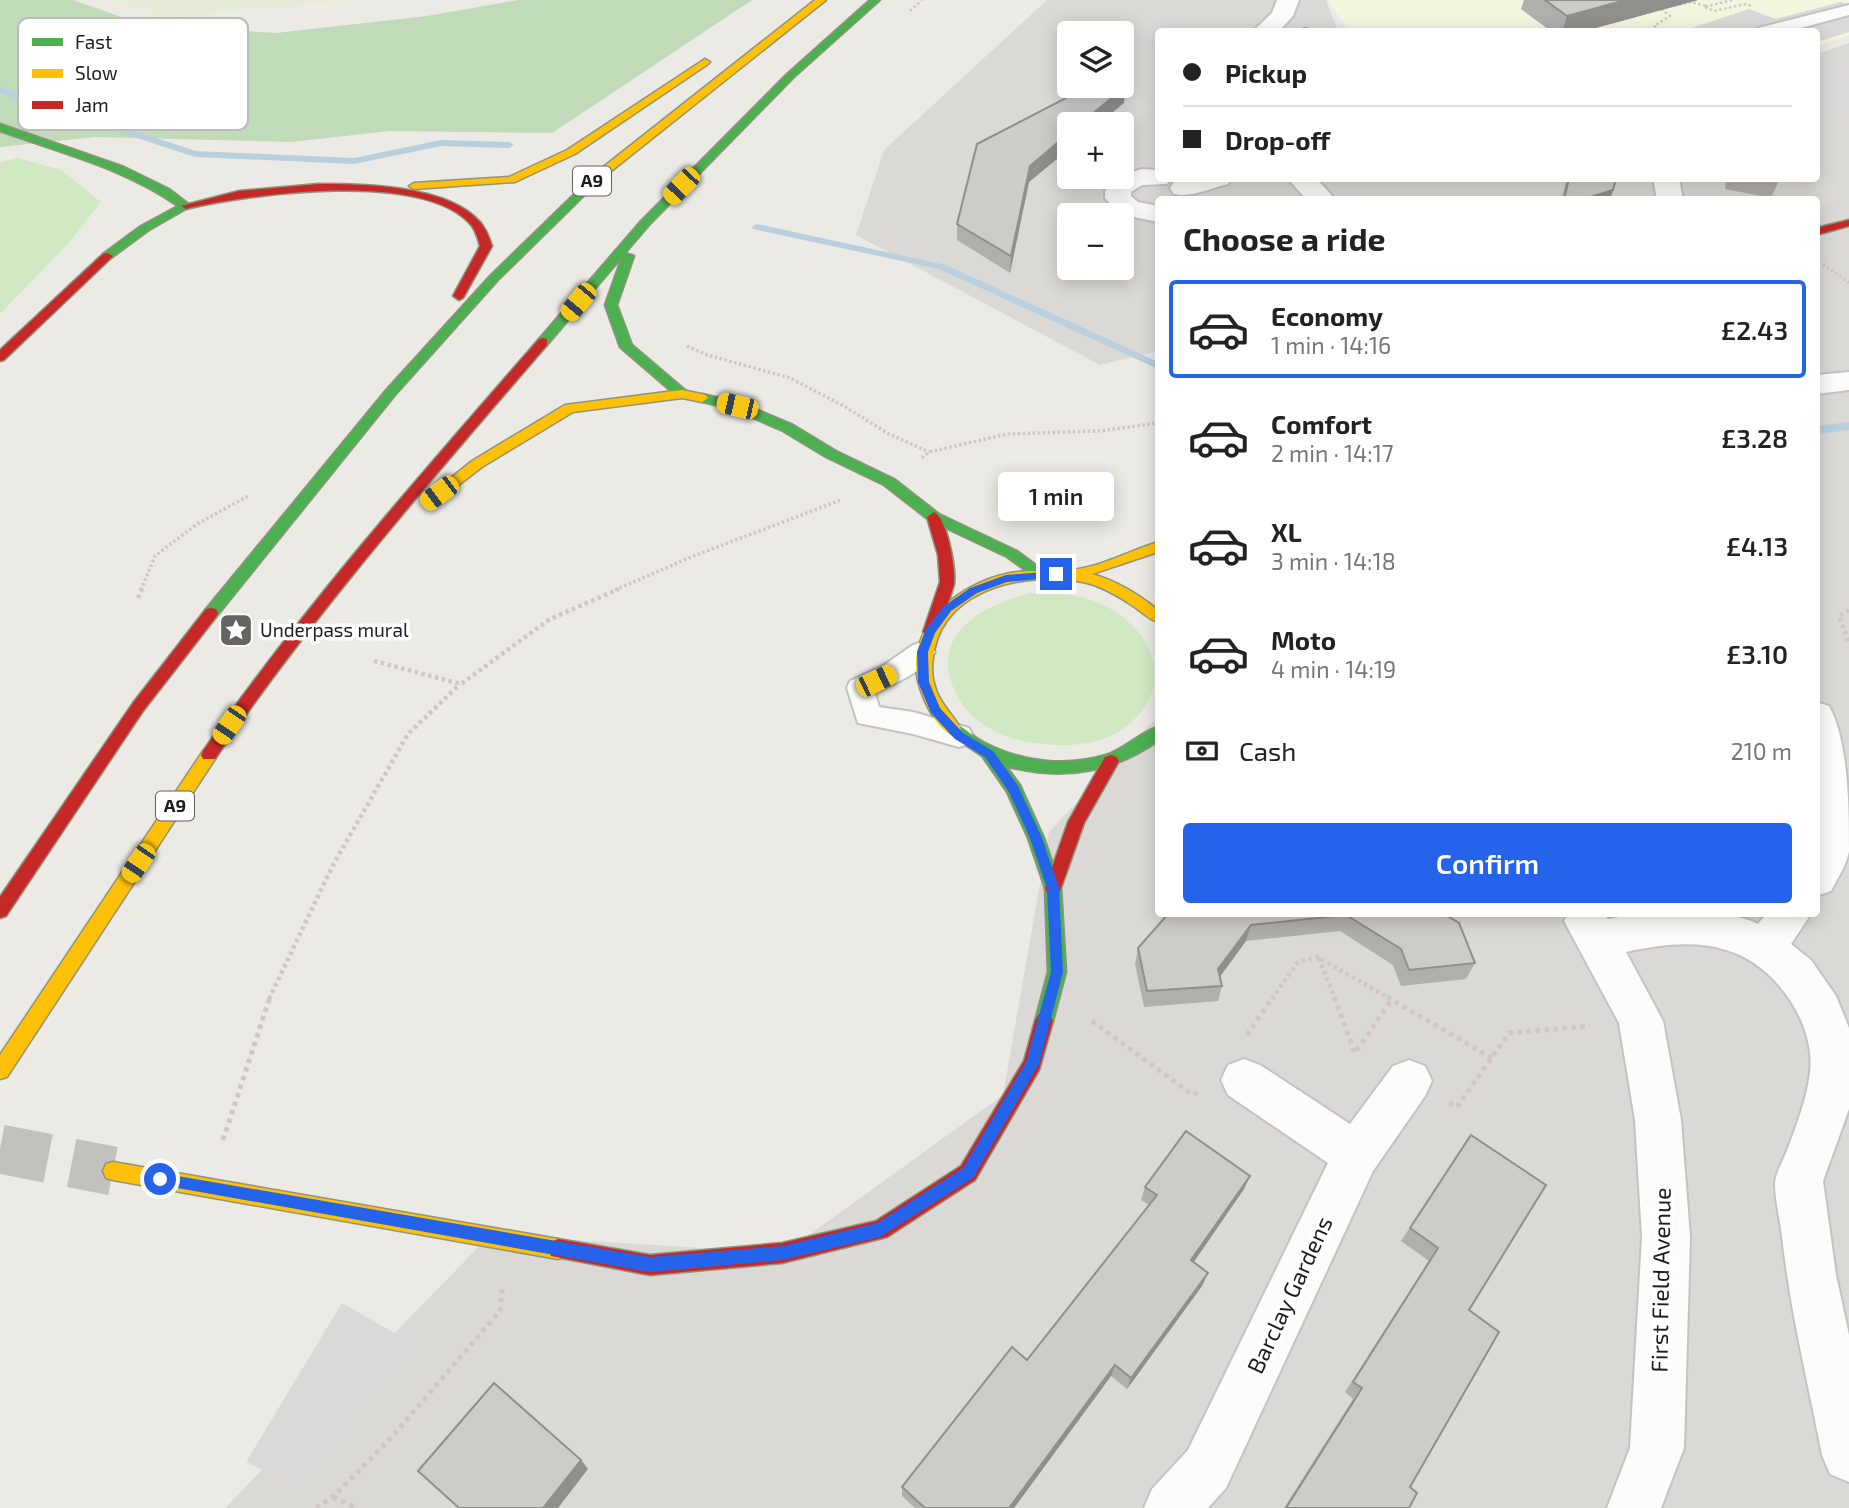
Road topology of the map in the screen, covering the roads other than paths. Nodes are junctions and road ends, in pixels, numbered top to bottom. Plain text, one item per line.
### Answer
1 (821, 0) edge
2 (875, 0) edge
3 (1288, 0) edge
4 (1849, 10) edge
5 (1268, 28) edge
6 (1779, 28) edge
7 (717, 54) dead end
8 (0, 127) edge
9 (1155, 178) edge
10 (1196, 182) edge
11 (1304, 182) edge
12 (1173, 186) edge
13 (377, 188) junction
14 (1319, 196) edge
15 (186, 206) junction
16 (1155, 213) edge
17 (645, 223) junction
18 (1849, 223) edge
19 (1820, 231) edge
20 (0, 357) edge
21 (1849, 381) edge
22 (1820, 385) edge
23 (391, 392) junction
24 (682, 394) junction
25 (934, 517) junction
26 (1155, 548) edge
27 (363, 551) junction
28 (1041, 574) junction
29 (1070, 575) junction
30 (1155, 615) edge
31 (926, 642) junction
32 (1820, 734) edge
33 (959, 736) junction
34 (1155, 739) edge
35 (989, 754) junction
36 (1111, 761) junction
37 (1820, 874) edge
38 (1053, 888) junction
39 (0, 911) edge
40 (1587, 924) edge
41 (1777, 931) edge
42 (1245, 1058) road end
43 (0, 1071) edge
44 (1409, 1081) road end
45 (1356, 1155) junction
46 (113, 1171) tunnel mouth
47 (1849, 1455) edge
48 (1171, 1508) edge
49 (1634, 1508) edge

1 - 23 main road, A9
2 - 17 main road, A9
3 - 5 street
4 - 6 lane
7 - 13 main road, A9
8 - 15 main road
9 - 16 street
10 - 12 street
11 - 14 street
13 - 15 main road
13 - 23 main road, A9
15 - 20 main road
17 - 24 main road, A9
17 - 27 main road, A9
18 - 19 main road
21 - 22 street
23 - 39 main road, A9
24 - 25 main road
24 - 27 main road, A9
25 - 28 main road
25 - 31 main road
26 - 29 main road
27 - 43 main road, A9
28 - 29 main road
28 - 31 main road
29 - 30 main road
31 - 33 main road
31 - 33 lane
32 - 37 street
33 - 35 main road
34 - 36 main road
35 - 36 main road
35 - 38 main road
36 - 38 main road
38 - 46 main road
40 - 41 street, First Field Avenue
40 - 49 street, First Field Avenue
41 - 47 street, First Field Avenue
42 - 45 street
44 - 45 street, Barclay Gardens
45 - 48 street, Barclay Gardens

